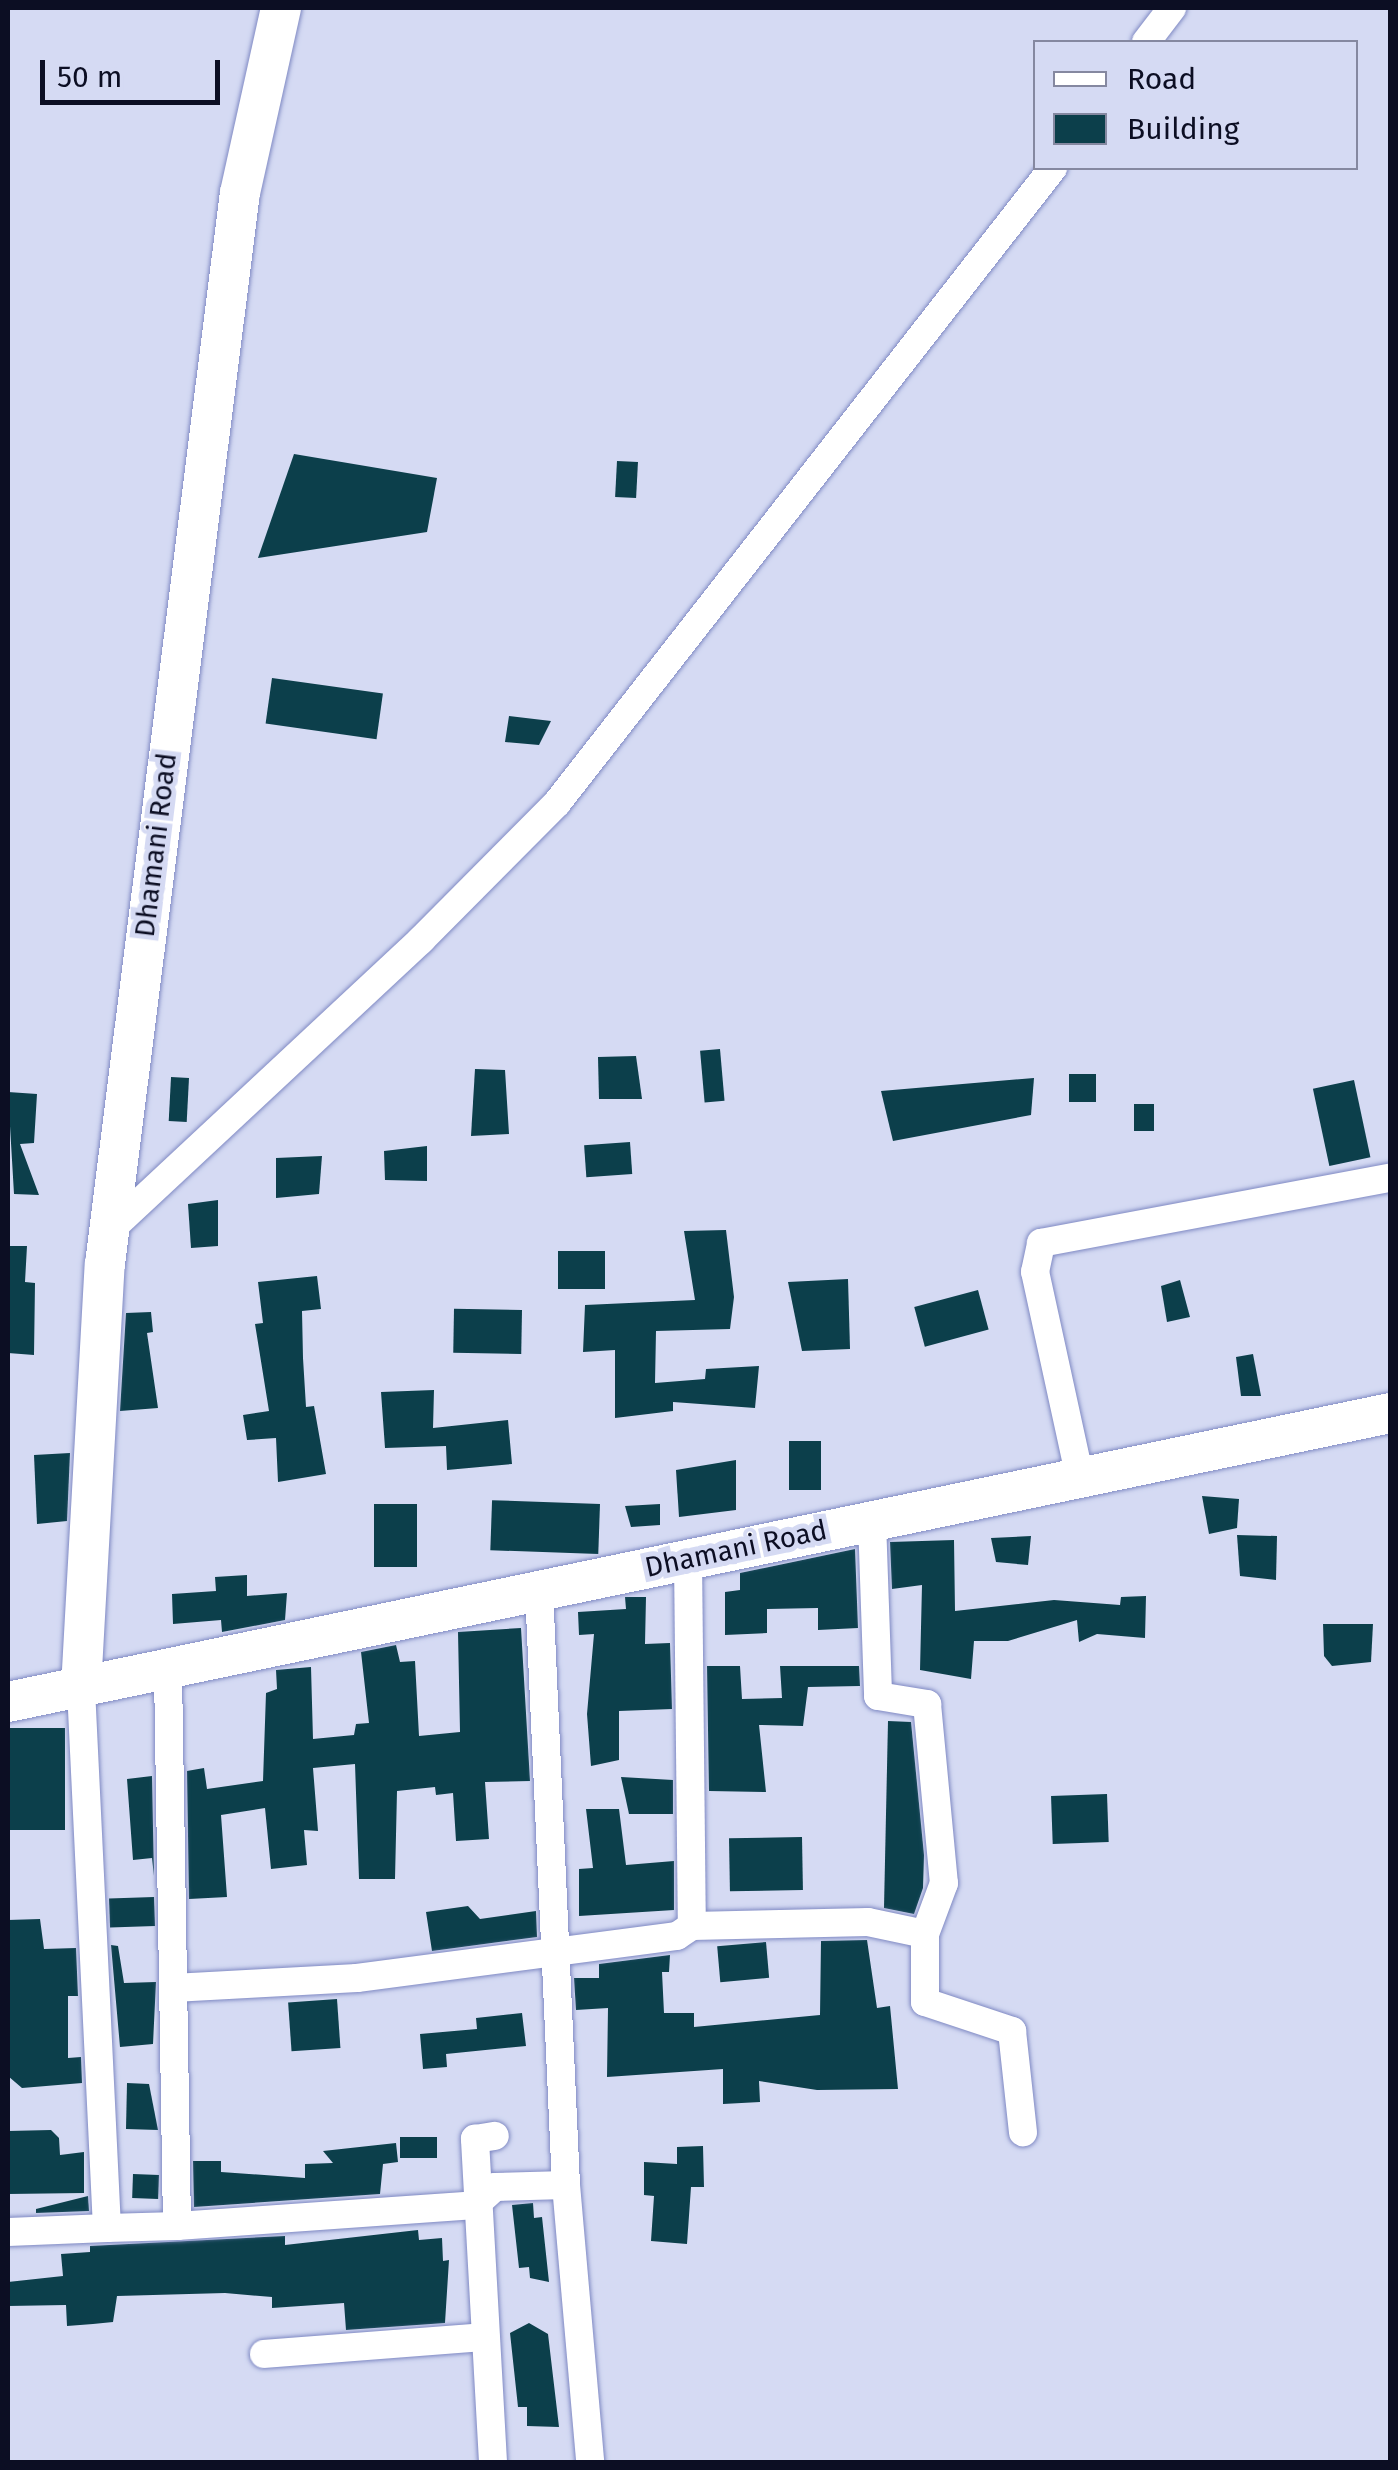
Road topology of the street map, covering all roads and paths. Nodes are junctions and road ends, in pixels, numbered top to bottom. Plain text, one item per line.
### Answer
1 (280, 8) edge
2 (1172, 8) edge
3 (1148, 40) edge
4 (1051, 170) edge
5 (1390, 1178) edge
6 (109, 1231) junction
7 (1390, 1414) edge
8 (1080, 1478) junction
9 (872, 1521) junction
10 (688, 1558) junction
11 (539, 1590) junction
12 (168, 1671) junction
13 (81, 1688) junction
14 (8, 1702) edge
15 (692, 1926) junction
16 (926, 1934) junction
17 (555, 1951) junction
18 (174, 1988) junction
19 (1022, 2132) dead end
20 (496, 2136) dead end
21 (566, 2185) junction
22 (476, 2205) junction
23 (177, 2226) junction
24 (107, 2228) junction
25 (8, 2232) edge
26 (485, 2337) junction
27 (264, 2354) dead end
28 (494, 2462) edge
29 (590, 2462) edge

1 - 6 main road, Dhamani Road
2 - 3 street
4 - 6 street
5 - 8 street
6 - 13 main road, Dhamani Road
7 - 8 main road, Dhamani Road
8 - 9 main road, Dhamani Road
9 - 10 main road, Dhamani Road
9 - 16 street
10 - 11 main road, Dhamani Road
10 - 15 street
11 - 12 main road, Dhamani Road
11 - 17 street
12 - 13 main road, Dhamani Road
12 - 18 street
13 - 14 main road, Dhamani Road
13 - 24 street
15 - 16 street
15 - 17 street
16 - 19 street
17 - 18 street
17 - 21 street
18 - 23 street
20 - 22 street
21 - 22 street
21 - 29 street
22 - 23 street
22 - 26 street
23 - 24 street
24 - 25 street
26 - 27 street
26 - 28 street

